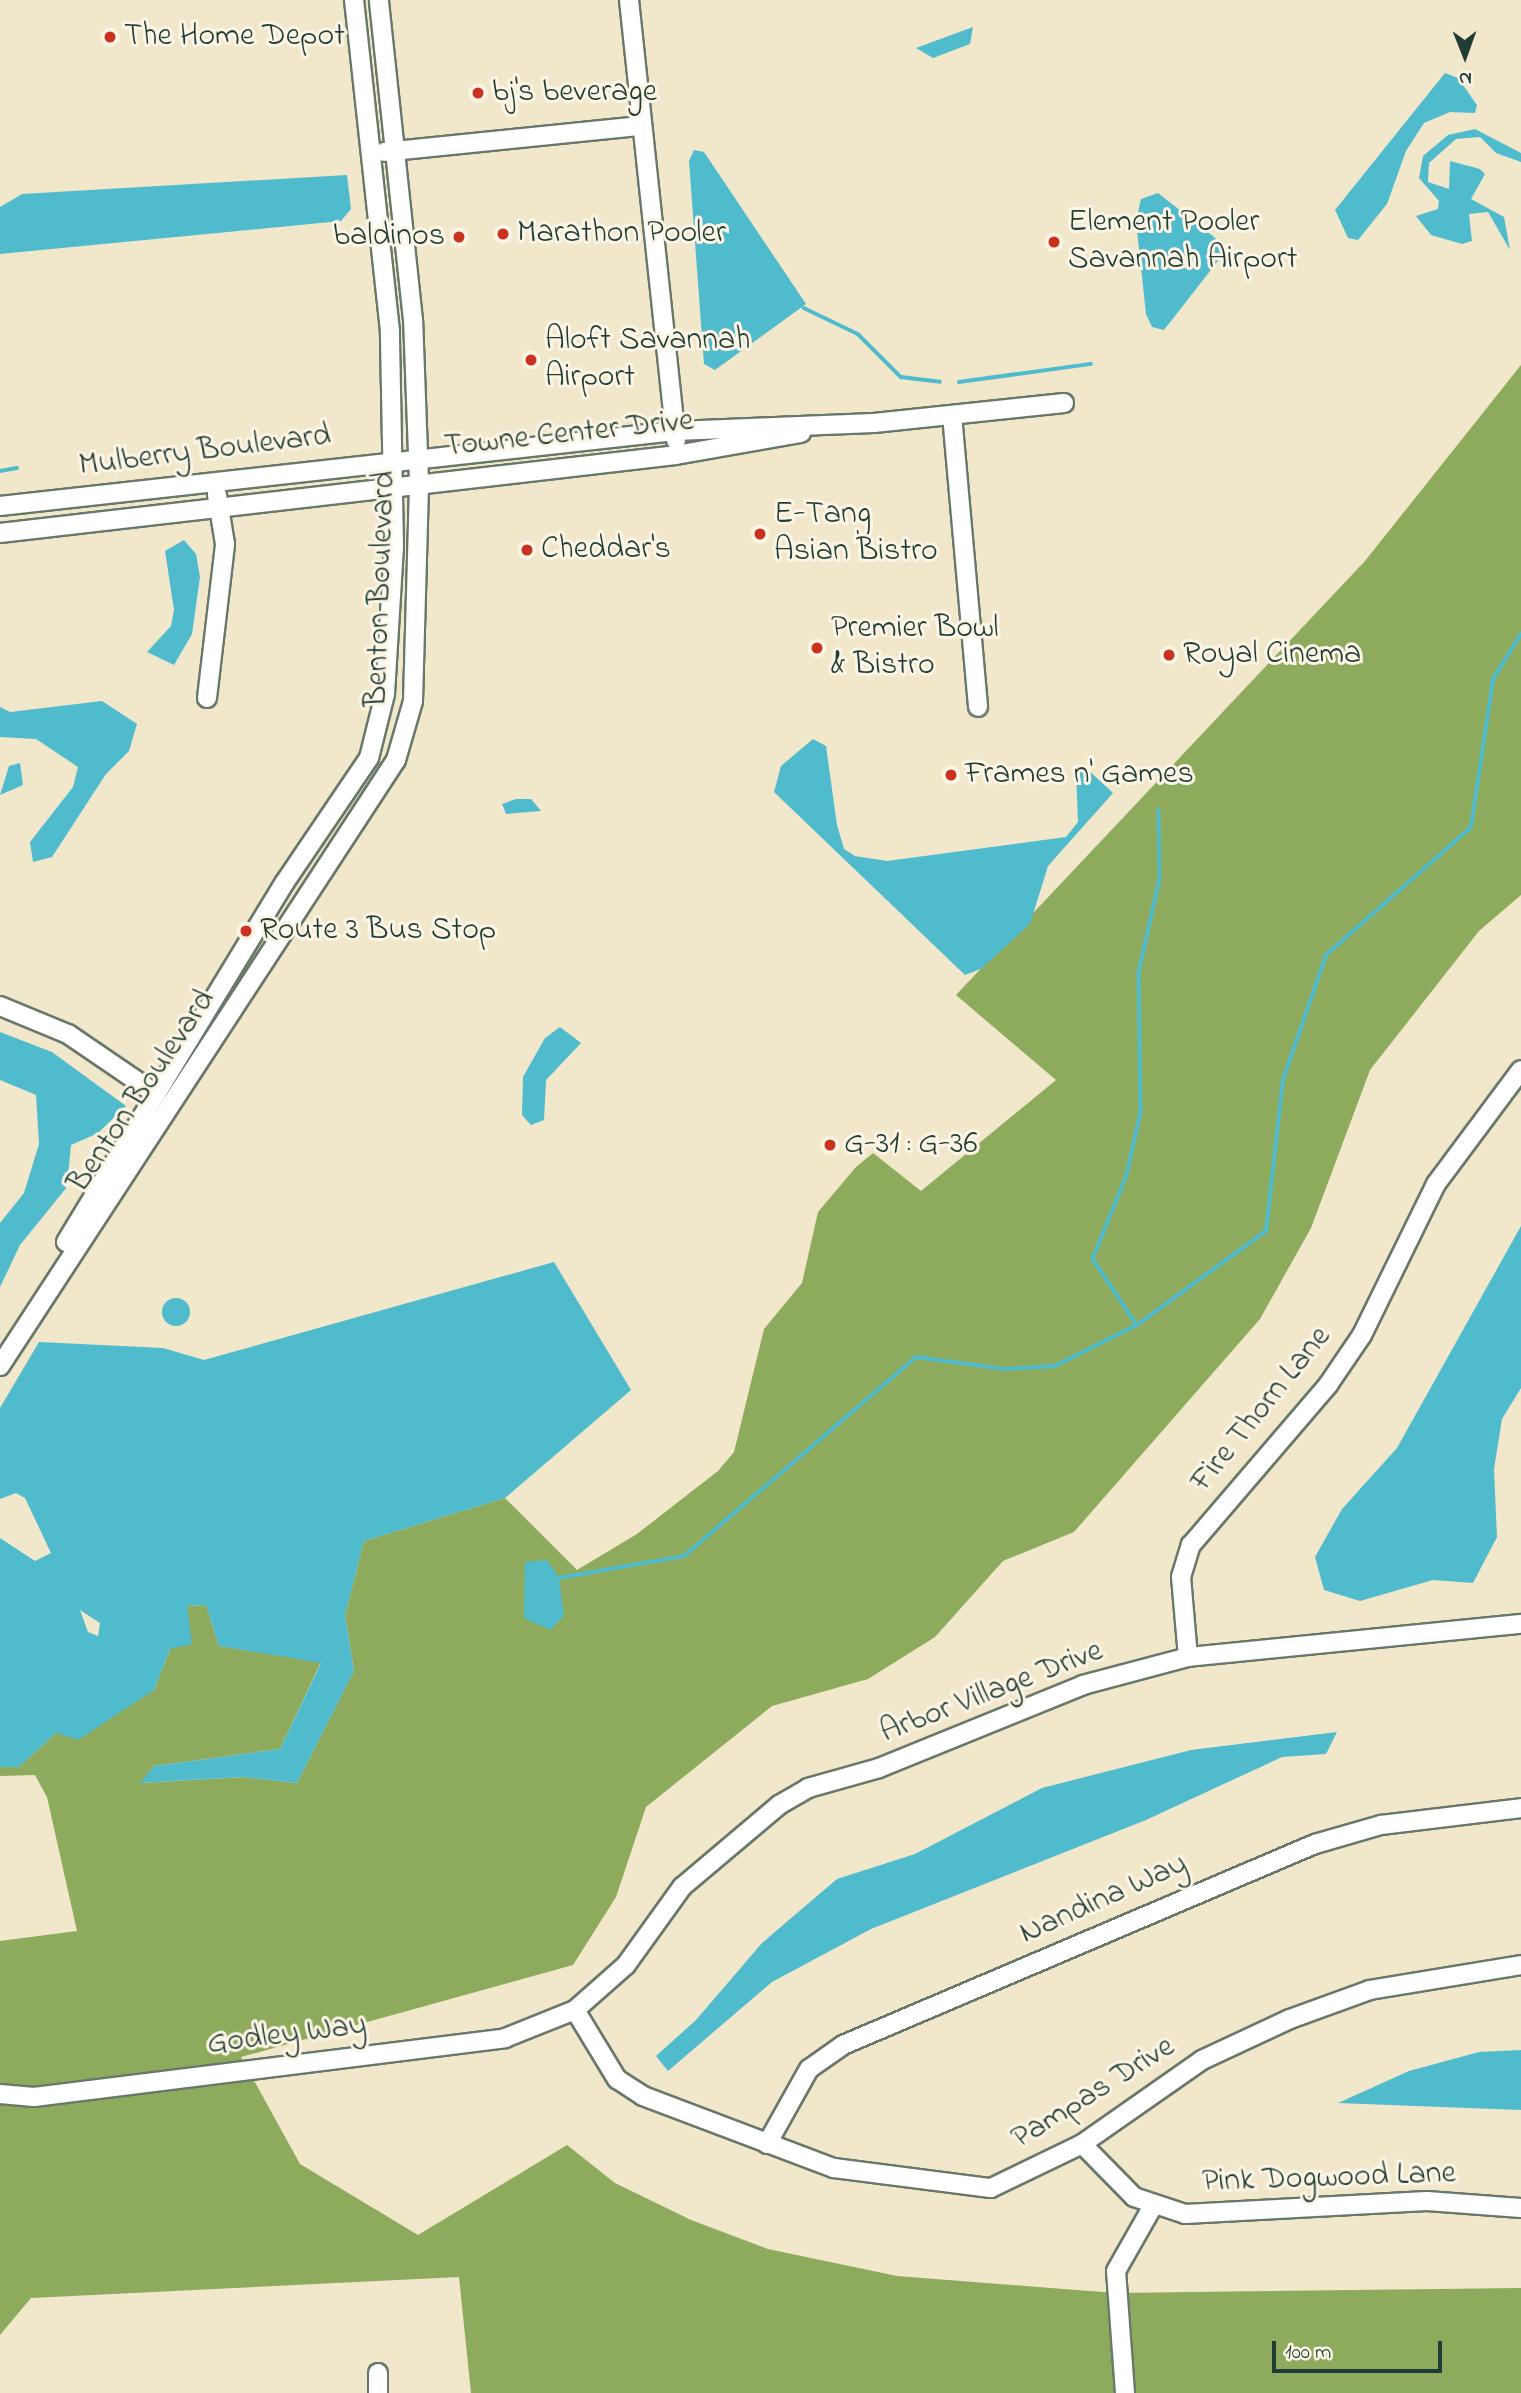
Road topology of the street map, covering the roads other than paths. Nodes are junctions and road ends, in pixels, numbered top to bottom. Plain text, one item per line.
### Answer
1 (354, 0) edge
2 (379, 0) edge
3 (629, 0) edge
4 (642, 126) junction
5 (395, 150) junction
6 (371, 153) junction
7 (1064, 403) dead end
8 (952, 415) junction
9 (874, 422) junction
10 (675, 431) junction
11 (418, 456) junction
12 (676, 456) junction
13 (394, 460) junction
14 (215, 481) junction
15 (419, 481) junction
16 (394, 483) junction
17 (218, 504) junction
18 (0, 506) edge
19 (0, 533) edge
20 (207, 698) dead end
21 (978, 707) dead end
22 (0, 1006) edge
23 (1521, 1070) edge
24 (156, 1094) junction
25 (48, 1287) junction
26 (0, 1366) edge
27 (1521, 1624) edge
28 (1188, 1657) junction
29 (1521, 1808) edge
30 (1521, 1965) edge
31 (575, 2010) junction
32 (0, 2094) edge
33 (767, 2144) junction
34 (1082, 2144) junction
35 (1153, 2206) junction
36 (1521, 2207) edge
37 (378, 2373) dead end
38 (378, 2393) edge
39 (1125, 2393) edge

1 - 6 street, Benton Boulevard
2 - 5 street, Benton Boulevard
3 - 4 street
4 - 5 street
4 - 10 street
5 - 6 street
5 - 11 street, Benton Boulevard
6 - 13 street, Benton Boulevard
7 - 8 street, Towne Center Drive
8 - 9 street, Towne Center Drive
8 - 21 street
9 - 10 street, Towne Center Drive
9 - 12 street, Towne Center Drive
10 - 11 street, Towne Center Drive
10 - 12 street
11 - 13 street, Mulberry Boulevard
11 - 15 street, Benton Boulevard
12 - 15 street, Towne Center Drive
13 - 14 street, Mulberry Boulevard
13 - 16 street, Benton Boulevard
14 - 17 street
14 - 18 street, Mulberry Boulevard
15 - 16 street, Towne Center Drive
15 - 25 street, Benton Boulevard
16 - 17 street, Mulberry Boulevard
16 - 24 street, Benton Boulevard
17 - 19 street, Mulberry Boulevard
17 - 20 street
22 - 24 street
23 - 28 street, Fire Thorn Lane
24 - 25 street, Benton Boulevard
25 - 26 street, Benton Boulevard
27 - 28 street, Arbor Village Drive
28 - 31 street, Arbor Village Drive
29 - 33 street, Nandina Way
30 - 34 street, Pampas Drive
31 - 32 street, Godley Way
31 - 33 street, Pampas Drive
33 - 34 street, Pampas Drive
34 - 35 street, Pink Dogwood Lane
35 - 36 street, Pink Dogwood Lane
35 - 39 street
37 - 38 street

